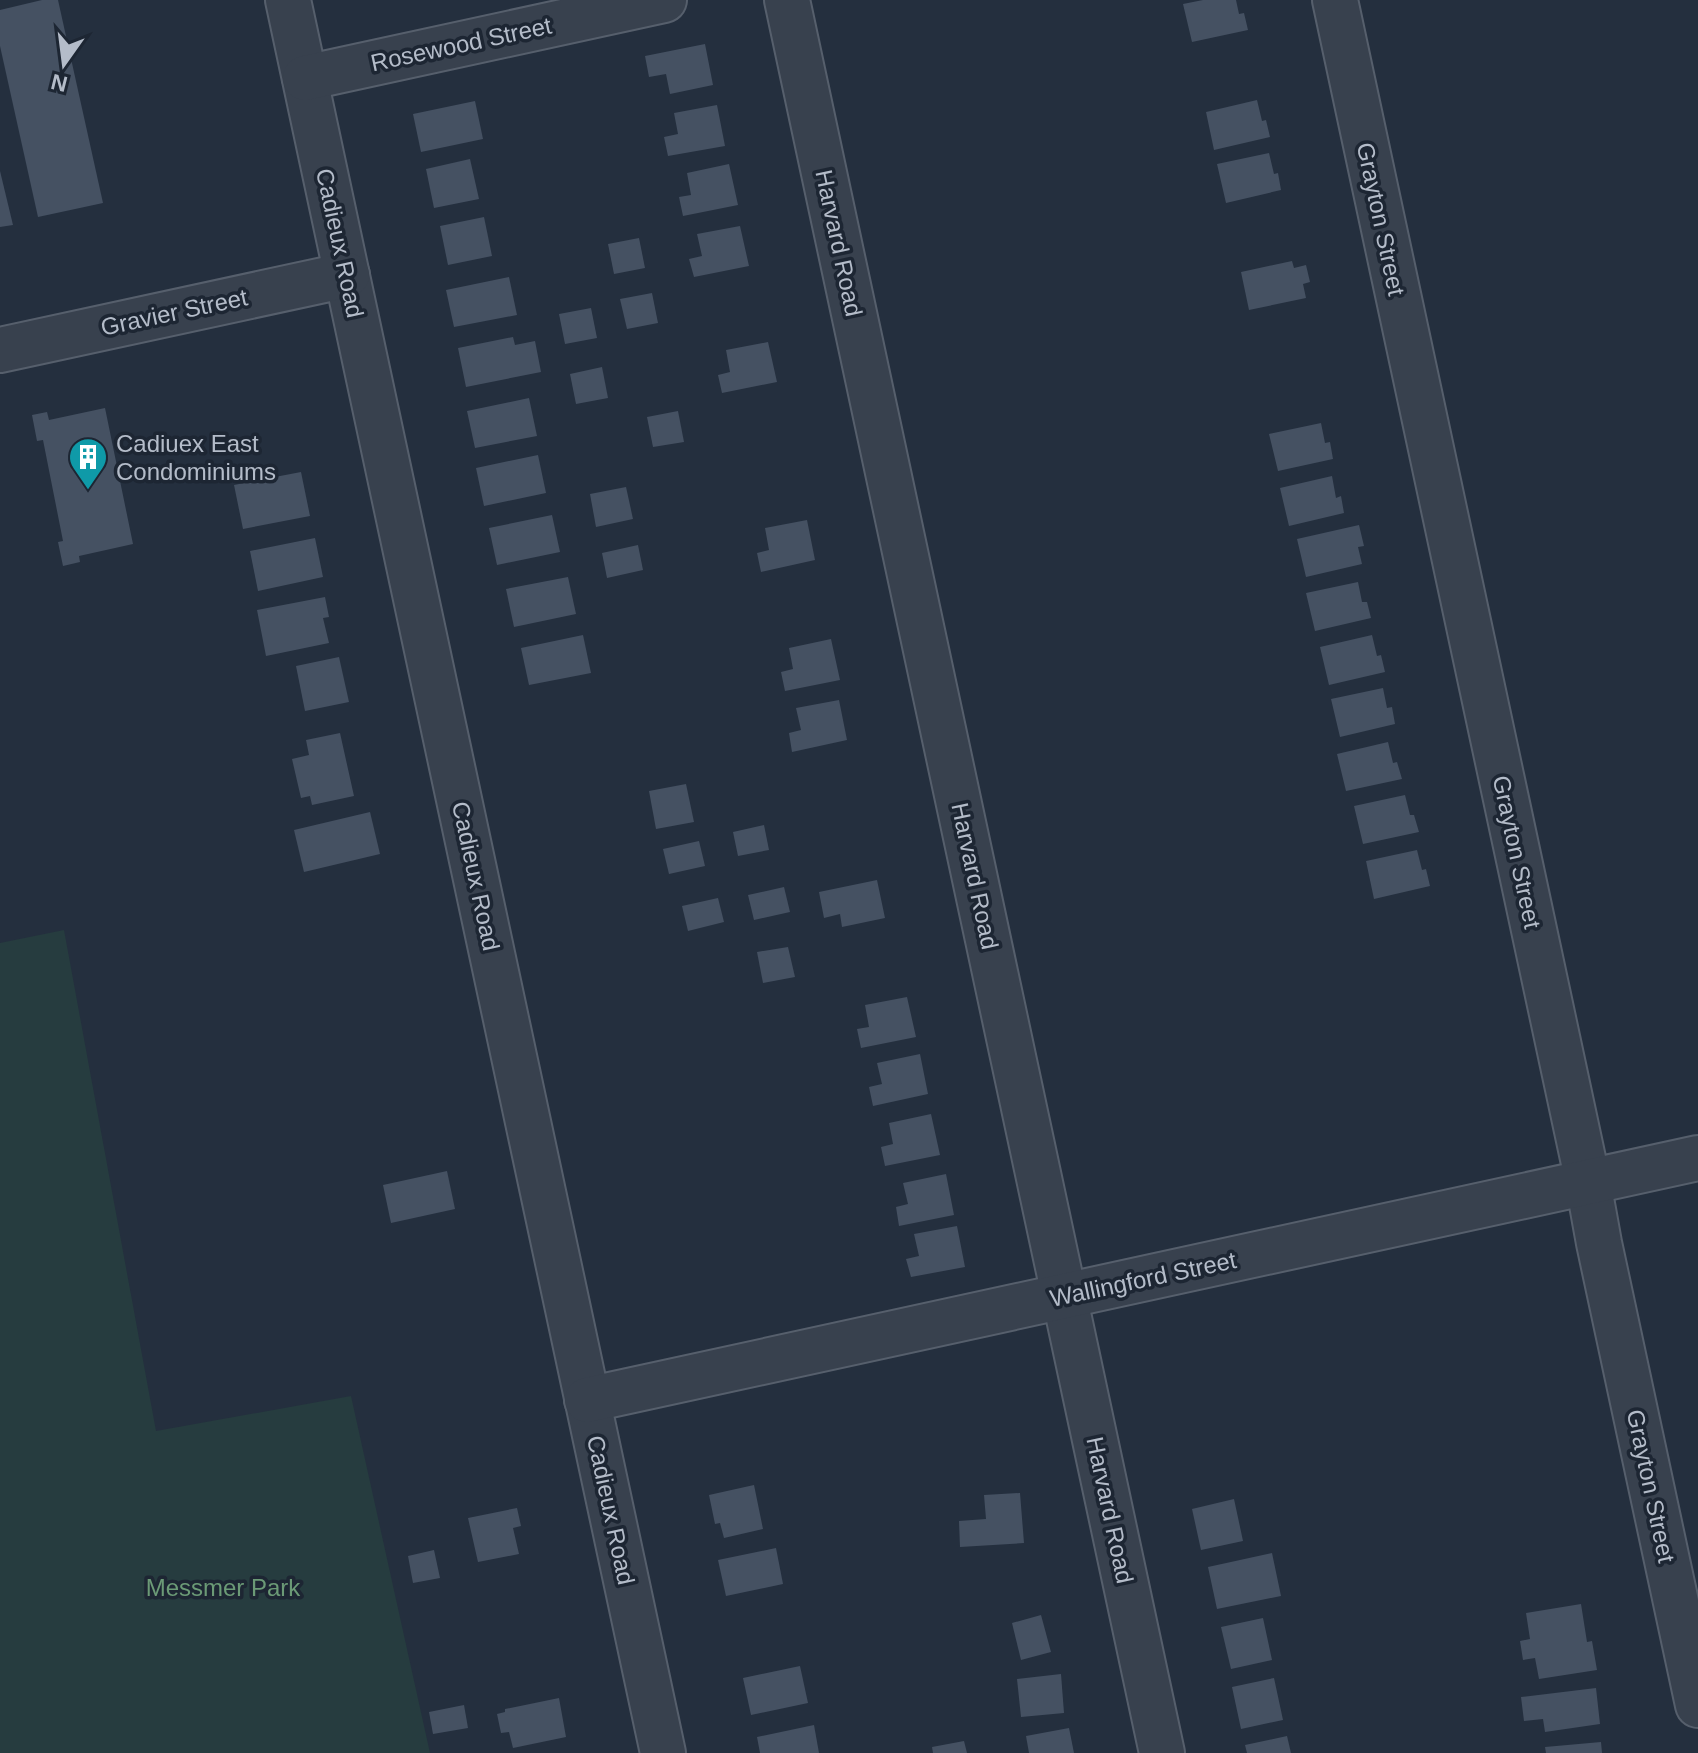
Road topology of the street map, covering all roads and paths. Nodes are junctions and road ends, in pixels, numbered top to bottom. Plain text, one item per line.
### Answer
1 (288, 0) edge
2 (664, 0) edge
3 (787, 0) edge
4 (1335, 0) edge
5 (305, 78) junction
6 (347, 275) junction
7 (0, 350) edge
8 (1698, 1158) edge
9 (1588, 1182) junction
10 (1064, 1296) junction
11 (587, 1400) junction
12 (1698, 1705) edge
13 (663, 1753) edge
14 (1162, 1753) edge

1 - 5 street, Cadieux Road
2 - 5 street, Rosewood Street
3 - 10 street, Harvard Road
4 - 9 street, Grayton Street
5 - 6 street, Cadieux Road
6 - 7 street, Gravier Street
6 - 11 street, Cadieux Road
8 - 9 street, Wallingford Street
9 - 10 street, Wallingford Street
9 - 12 street, Grayton Street
10 - 11 street, Wallingford Street
10 - 14 street, Harvard Road
11 - 13 street, Cadieux Road

